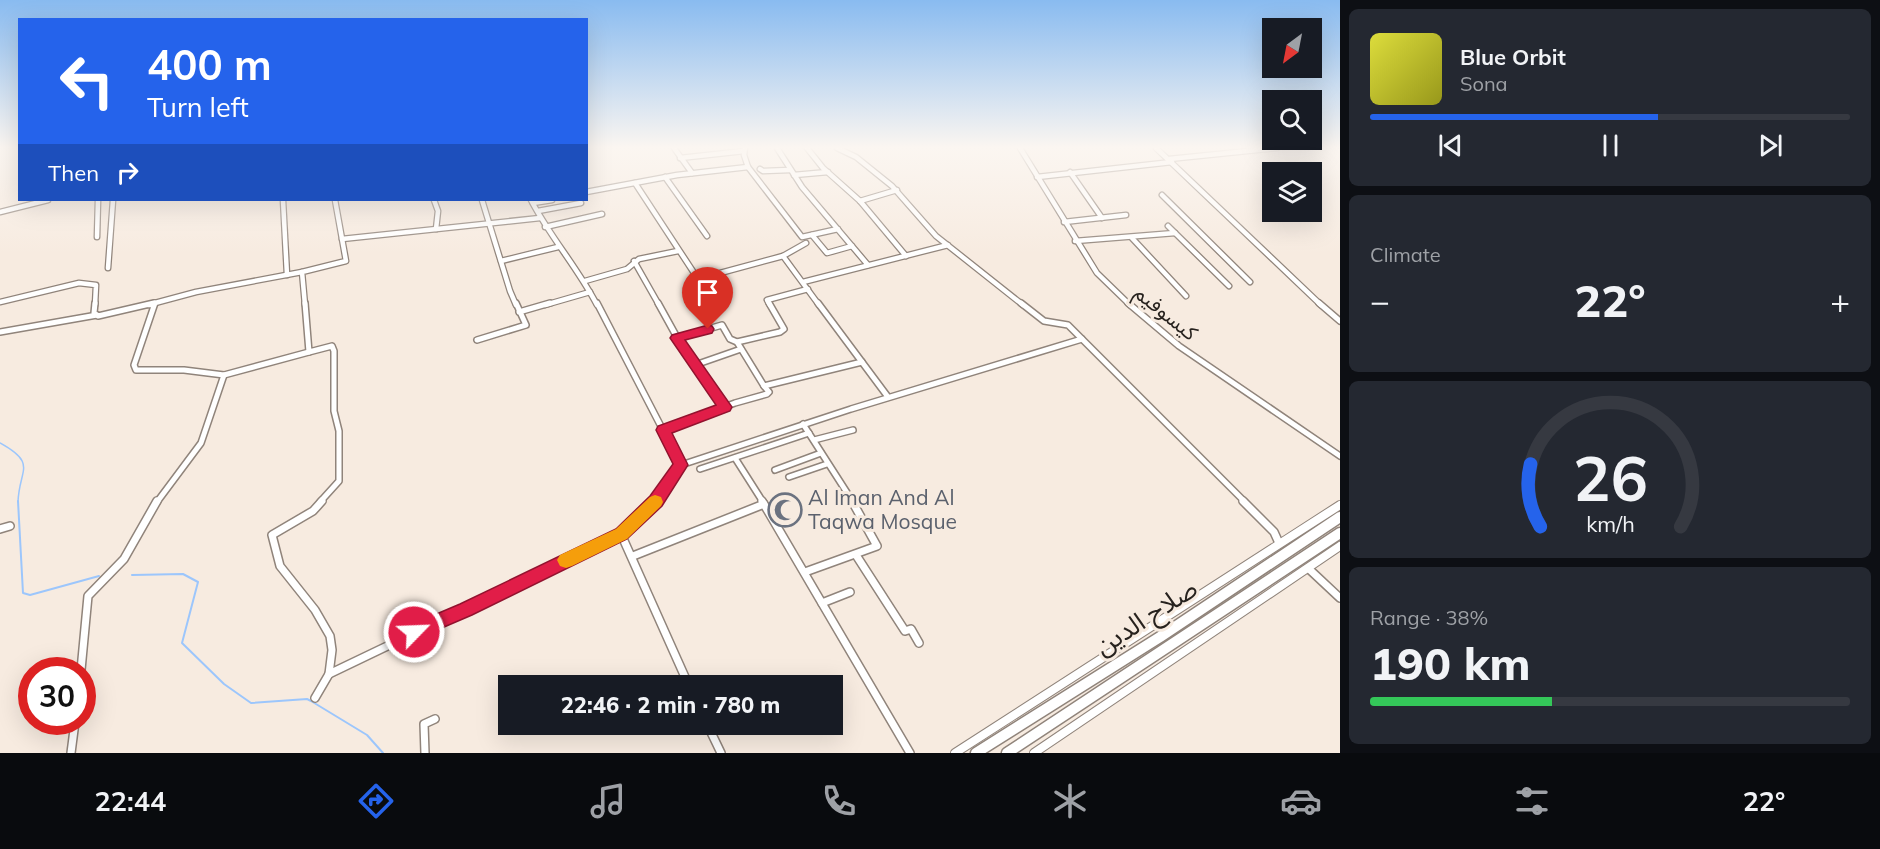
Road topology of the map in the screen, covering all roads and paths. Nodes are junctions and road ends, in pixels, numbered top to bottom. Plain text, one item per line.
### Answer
1 (635, 183) joint
2 (669, 183) edge
3 (761, 183) edge
4 (800, 183) edge
5 (840, 183) edge
6 (888, 183) edge
7 (1041, 183) edge
8 (1078, 183) edge
9 (1195, 183) edge
10 (897, 190) junction
11 (588, 192) edge
12 (1162, 195) dead end
13 (44, 201) edge
14 (98, 201) edge
15 (112, 201) edge
16 (283, 201) edge
17 (335, 201) edge
18 (434, 201) edge
19 (482, 201) edge
20 (532, 201) edge
21 (860, 201) junction
22 (581, 202) dead end
23 (0, 212) edge
24 (539, 214) junction
25 (602, 214) dead end
26 (1126, 215) dead end
27 (1102, 218) junction
28 (1064, 222) junction
29 (488, 224) junction
30 (1168, 226) dead end
31 (545, 227) junction
32 (436, 229) junction
33 (838, 229) junction
34 (1175, 233) junction
35 (812, 235) junction
36 (707, 236) dead end
37 (97, 237) dead end
38 (1132, 237) junction
39 (342, 239) junction
40 (1075, 241) junction
41 (806, 243) dead end
42 (948, 245) junction
43 (852, 246) junction
44 (558, 247) junction
45 (678, 251) junction
46 (783, 256) junction
47 (906, 256) junction
48 (501, 261) junction
49 (634, 261) junction
50 (868, 265) junction
51 (108, 268) dead end
52 (302, 272) junction
53 (287, 275) junction
54 (585, 281) junction
55 (802, 282) junction
56 (1250, 282) dead end
57 (1229, 286) dead end
58 (808, 289) junction
59 (590, 292) junction
60 (1186, 296) dead end
61 (0, 302) edge
62 (155, 303) junction
63 (519, 312) junction
64 (97, 315) junction
65 (1340, 321) edge
66 (0, 332) edge
67 (677, 338) junction
68 (1082, 339) junction
69 (477, 340) dead end
70 (737, 342) junction
71 (741, 349) junction
72 (309, 352) junction
73 (862, 362) junction
74 (695, 365) junction
75 (224, 375) junction
76 (764, 386) junction
77 (888, 397) junction
78 (725, 407) junction
79 (803, 424) junction
80 (663, 430) junction
81 (853, 430) dead end
82 (809, 433) junction
83 (814, 440) junction
84 (821, 453) junction
85 (1340, 456) edge
86 (735, 458) junction
87 (827, 464) junction
88 (681, 465) junction
89 (700, 469) dead end
90 (775, 470) dead end
91 (789, 477) dead end
92 (764, 504) junction
93 (1340, 505) edge
94 (1340, 517) edge
95 (10, 526) dead end
96 (0, 529) edge
97 (1270, 529) junction
98 (1340, 533) edge
99 (621, 534) junction
100 (1291, 536) junction
101 (1280, 543) junction
102 (1340, 546) edge
103 (856, 555) junction
104 (633, 556) junction
105 (1309, 569) junction
106 (805, 572) junction
107 (850, 592) dead end
108 (1340, 598) edge
109 (822, 603) junction
110 (1178, 623) junction
111 (1188, 634) junction
112 (920, 642) dead end
113 (82, 657) edge
114 (329, 674) junction
115 (684, 675) edge
116 (1099, 675) junction
117 (1104, 689) junction
118 (315, 698) dead end
119 (435, 719) dead end
120 (73, 735) edge
121 (712, 735) edge
122 (71, 753) edge
123 (425, 753) edge
124 (721, 753) edge
125 (910, 753) edge
126 (955, 753) edge
127 (976, 753) edge
128 (1007, 753) edge
129 (1034, 753) edge

1 - 11 street
1 - 45 street
2 - 36 street
3 - 35 street
4 - 33 street
5 - 21 street
6 - 10 street
7 - 28 street, كيسوفيم
8 - 27 street
9 - 65 street
10 - 21 street
10 - 42 street
12 - 56 street
13 - 23 street
14 - 37 street
15 - 51 street
16 - 53 street
17 - 39 street
18 - 32 street
19 - 29 street
20 - 24 street
21 - 47 street
22 - 24 street
24 - 29 street
24 - 31 street
25 - 31 street
26 - 27 street
27 - 28 street
28 - 40 street, كيسوفيم
29 - 32 street
29 - 48 street
30 - 34 street
31 - 44 street
32 - 39 street
33 - 35 street
33 - 43 street
34 - 38 street
34 - 57 street
35 - 43 street
38 - 40 street
38 - 60 street
39 - 52 street
40 - 85 street, كيسوفيم
41 - 46 street
42 - 47 street
42 - 68 street
43 - 50 street
44 - 48 street
44 - 54 street
45 - 46 street
45 - 49 street
46 - 55 street
47 - 50 street
48 - 63 street
49 - 54 street
49 - 67 street
50 - 55 street
52 - 53 street
52 - 72 street
53 - 62 street
54 - 59 street
55 - 58 street
58 - 70 street
58 - 73 street
59 - 63 street
59 - 80 street
61 - 64 street
62 - 64 street
62 - 75 street
63 - 69 street
64 - 66 street
67 - 70 street
67 - 74 street
68 - 77 street
68 - 97 street
70 - 71 street
71 - 74 street
71 - 76 street
72 - 75 street
72 - 114 street
73 - 76 street
73 - 77 street
74 - 78 street
75 - 113 street
76 - 78 street
77 - 79 street
78 - 80 street
79 - 82 street
79 - 88 street
80 - 88 street
81 - 83 street
82 - 83 street
82 - 86 street
83 - 84 street
84 - 87 street
84 - 90 street
86 - 89 street
86 - 92 street
87 - 91 street
87 - 103 street
88 - 99 street
92 - 104 street
92 - 106 street
93 - 100 main road
94 - 110 highway, صلاح الدين
95 - 96 street
97 - 100 street
97 - 101 street
98 - 111 highway, صلاح الدين
99 - 104 street
99 - 114 street
100 - 101 main road
101 - 126 main road
102 - 105 main road
103 - 106 street
103 - 112 street
104 - 115 street
105 - 108 street
105 - 129 main road
106 - 109 street
107 - 109 street
109 - 125 street
110 - 111 highway
110 - 116 highway, صلاح الدين
111 - 117 highway, صلاح الدين
114 - 118 street
116 - 117 highway
116 - 127 highway, صلاح الدين
117 - 128 highway, صلاح الدين
119 - 123 street
120 - 122 street
121 - 124 street

